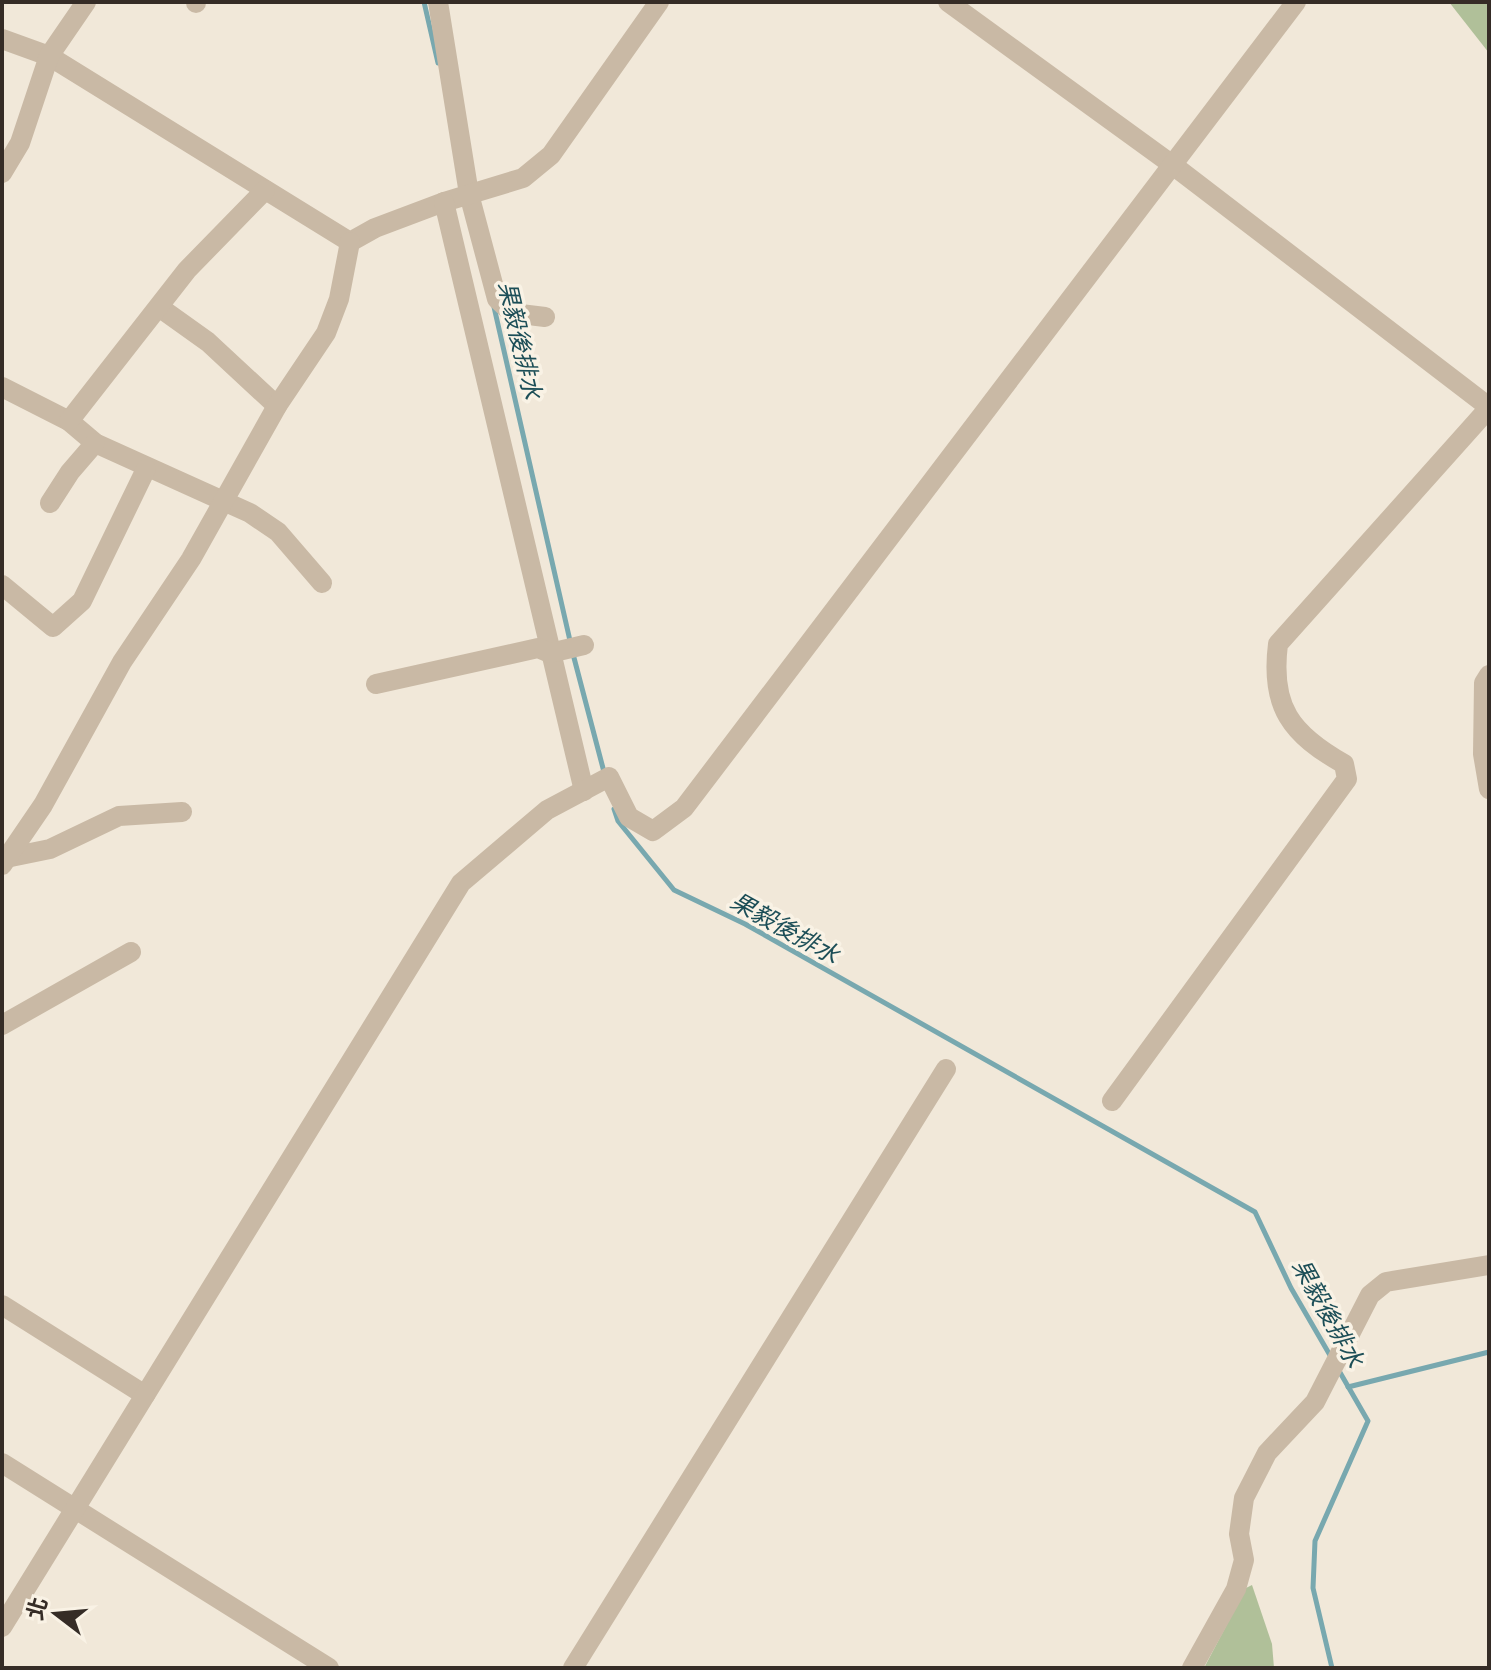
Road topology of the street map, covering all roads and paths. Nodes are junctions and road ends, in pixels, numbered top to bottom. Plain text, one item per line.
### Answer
1 (86, 2) edge
2 (438, 2) edge
3 (659, 2) edge
4 (948, 2) edge
5 (1296, 2) edge
6 (2, 39) edge
7 (49, 56) junction
8 (1174, 166) junction
9 (2, 173) edge
10 (265, 190) junction
11 (469, 194) junction
12 (444, 202) junction
13 (350, 242) junction
14 (159, 307) junction
15 (545, 317) dead end
16 (2, 387) edge
17 (277, 406) junction
18 (1489, 408) edge
19 (69, 421) junction
20 (95, 443) junction
21 (146, 469) junction
22 (50, 503) dead end
23 (222, 503) junction
24 (322, 583) dead end
25 (2, 585) edge
26 (584, 645) dead end
27 (550, 653) junction
28 (1489, 675) edge
29 (376, 684) dead end
30 (1489, 789) edge
31 (584, 791) junction
32 (182, 812) dead end
33 (4, 862) edge
34 (131, 952) dead end
35 (2, 1025) edge
36 (946, 1069) dead end
37 (1112, 1101) dead end
38 (1489, 1265) edge
39 (2, 1305) edge
40 (145, 1395) junction
41 (2, 1463) edge
42 (75, 1511) junction
43 (2, 1627) edge
44 (329, 1668) edge
45 (573, 1668) edge
46 (1192, 1668) edge

1 - 7 street
2 - 11 street
3 - 11 street
4 - 8 street
5 - 8 street
6 - 7 street
7 - 9 street
7 - 10 street
8 - 18 street
8 - 31 street
10 - 13 street
10 - 14 street
11 - 12 street
11 - 15 street
12 - 13 street
12 - 27 street
13 - 17 street
14 - 17 street
14 - 19 street
16 - 19 street
17 - 23 street
18 - 37 street
19 - 20 street
20 - 21 street
20 - 22 street
21 - 23 street
21 - 25 street
23 - 24 street
23 - 33 street
26 - 27 street
27 - 29 street
27 - 31 street
28 - 30 street
31 - 40 street
32 - 33 street
34 - 35 street
36 - 45 street
38 - 46 street
39 - 40 street
40 - 42 street
41 - 42 street
42 - 43 street
42 - 44 street

